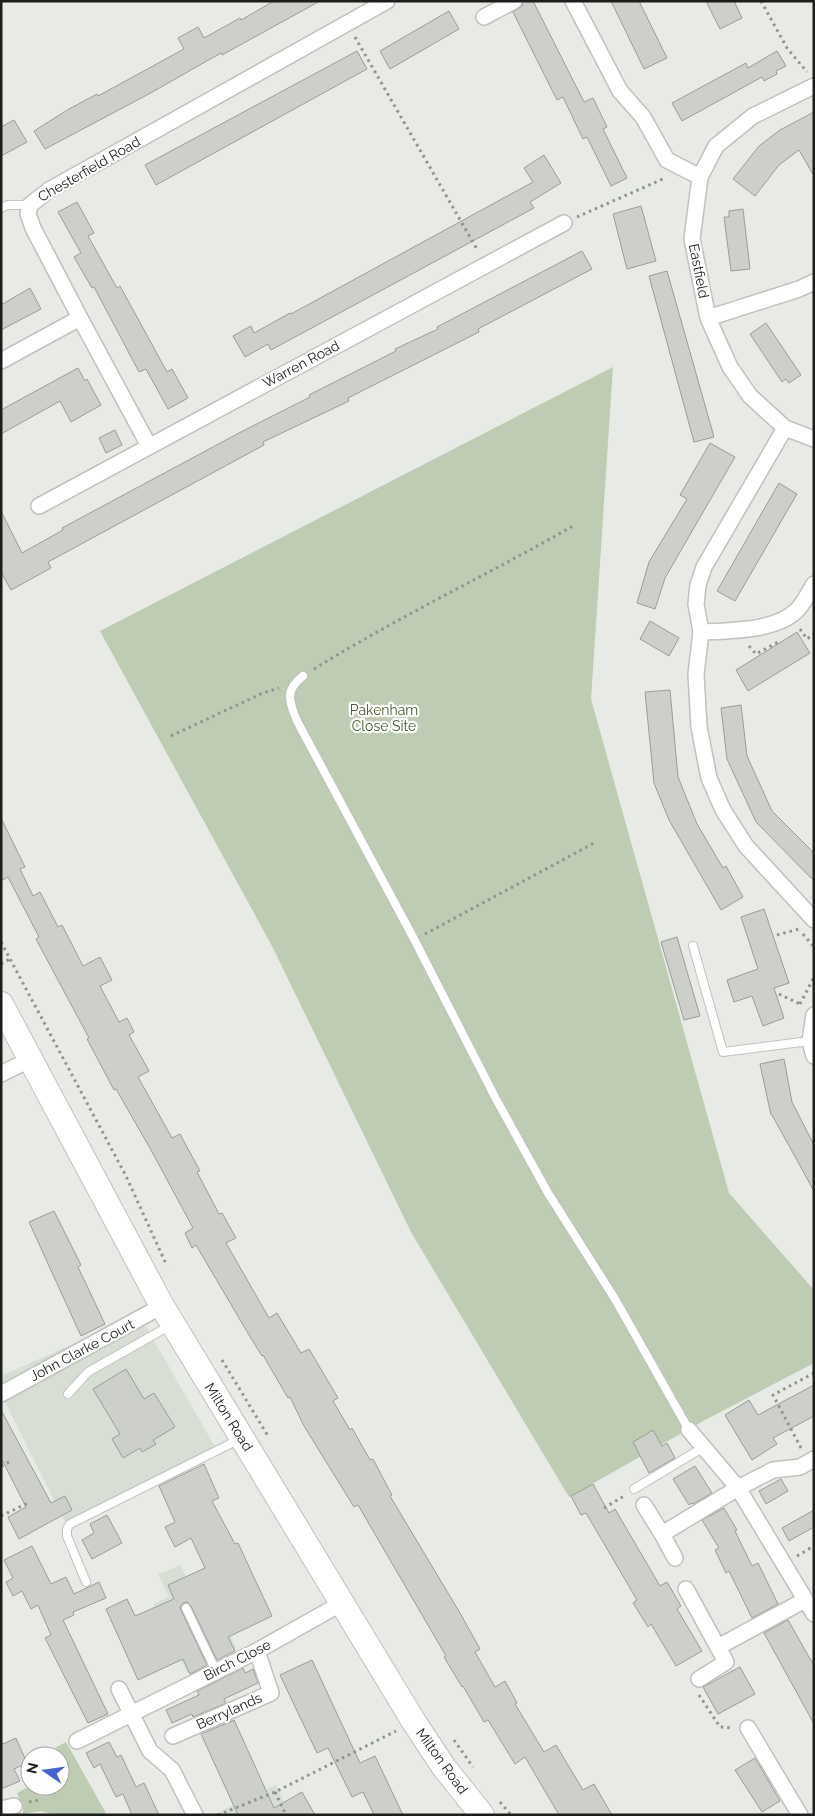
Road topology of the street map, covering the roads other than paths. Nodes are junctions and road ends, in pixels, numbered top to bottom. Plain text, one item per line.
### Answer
1 (387, 1) edge
2 (514, 1) edge
3 (573, 1) edge
4 (484, 17) dead end
5 (812, 82) edge
6 (700, 176) junction
7 (30, 205) junction
8 (1, 208) edge
9 (564, 223) road end
10 (814, 282) edge
11 (80, 318) junction
12 (708, 318) junction
13 (1, 361) edge
14 (785, 428) junction
15 (814, 439) edge
16 (149, 446) junction
17 (38, 506) dead end
18 (814, 584) edge
19 (701, 632) junction
20 (303, 676) road end
21 (814, 920) edge
22 (693, 946) dead end
23 (1, 1004) edge
24 (814, 1015) edge
25 (810, 1040) junction
26 (814, 1056) edge
27 (31, 1059) junction
28 (1, 1074) edge
29 (167, 1315) junction
30 (1, 1394) edge
31 (68, 1394) dead end
32 (689, 1430) joint
33 (242, 1438) junction
34 (704, 1447) junction
35 (811, 1460) edge
36 (738, 1488) junction
37 (634, 1489) dead end
38 (644, 1505) dead end
39 (662, 1534) junction
40 (674, 1558) dead end
41 (86, 1582) dead end
42 (686, 1589) dead end
43 (805, 1600) junction
44 (342, 1603) junction
45 (186, 1608) dead end
46 (814, 1614) edge
47 (718, 1648) junction
48 (257, 1651) junction
49 (216, 1671) junction
50 (699, 1680) road end
51 (119, 1689) dead end
52 (130, 1714) junction
53 (748, 1728) road end
54 (173, 1736) dead end
55 (77, 1741) dead end
56 (194, 1815) edge
57 (482, 1815) edge
58 (800, 1815) edge

1 - 7 street, Chesterfield Road
2 - 4 street
3 - 6 street
5 - 6 street, Eastfield
6 - 12 street, Eastfield
7 - 8 lane
7 - 11 street, Chesterfield Road
9 - 16 street, Warren Road
10 - 12 street
11 - 13 street
11 - 16 street, Chesterfield Road
12 - 14 street, Eastfield
14 - 15 street, Eastfield
14 - 19 street
16 - 17 street, Warren Road
18 - 19 street
19 - 21 street
20 - 32 lane
22 - 25 lane
23 - 27 main road, Milton Road
24 - 25 street
25 - 26 street
27 - 28 street
27 - 29 main road, Milton Road
29 - 30 street, John Clarke Court
29 - 31 lane
29 - 33 main road, Milton Road
32 - 34 street
33 - 41 lane
33 - 44 main road, Milton Road
34 - 36 street
34 - 37 lane
35 - 36 street
36 - 39 street
36 - 43 street
38 - 39 street
39 - 40 street
42 - 47 street
43 - 46 street
43 - 47 street
44 - 48 street, Birch Close
44 - 57 main road, Milton Road
45 - 49 lane
47 - 50 street
48 - 49 street, Birch Close
48 - 54 street, Berrylands
49 - 52 street, Birch Close
51 - 52 street
52 - 55 street, Birch Close
52 - 56 street
53 - 58 street

